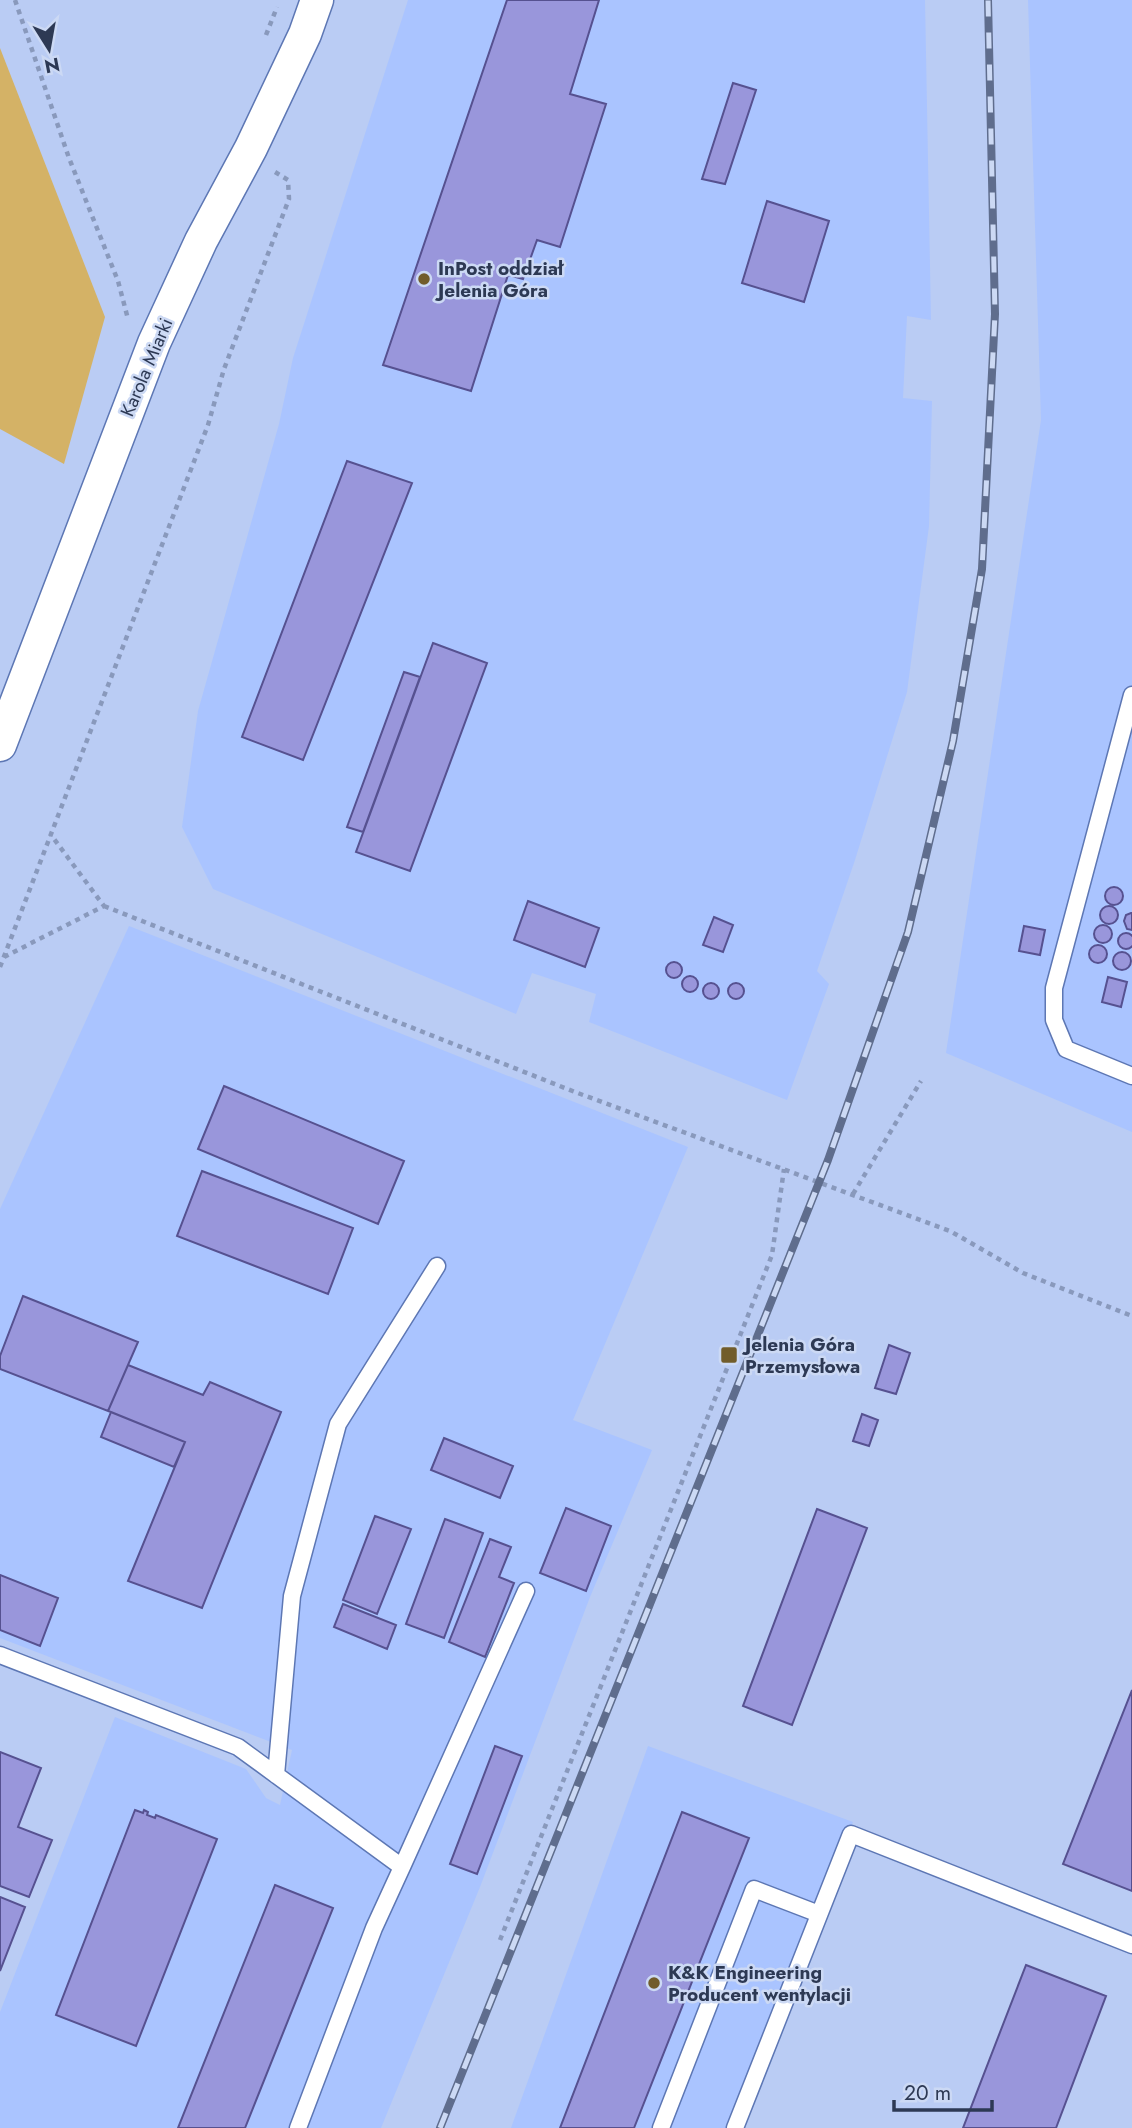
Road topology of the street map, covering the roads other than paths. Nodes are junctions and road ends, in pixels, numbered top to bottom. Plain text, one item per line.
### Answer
1 (317, 0) edge
2 (1132, 695) edge
3 (0, 745) edge
4 (1132, 1076) edge
5 (437, 1266) dead end
6 (526, 1591) dead end
7 (0, 1654) edge
8 (276, 1775) junction
9 (402, 1867) junction
10 (819, 1914) junction
11 (1132, 1945) edge
12 (298, 2128) edge
13 (661, 2128) edge
14 (735, 2128) edge

1 - 3 street, Karola Miarki
2 - 4 lane
5 - 8 lane
6 - 9 lane
7 - 8 lane
8 - 9 lane
9 - 12 lane
10 - 11 lane
10 - 13 lane
10 - 14 lane

